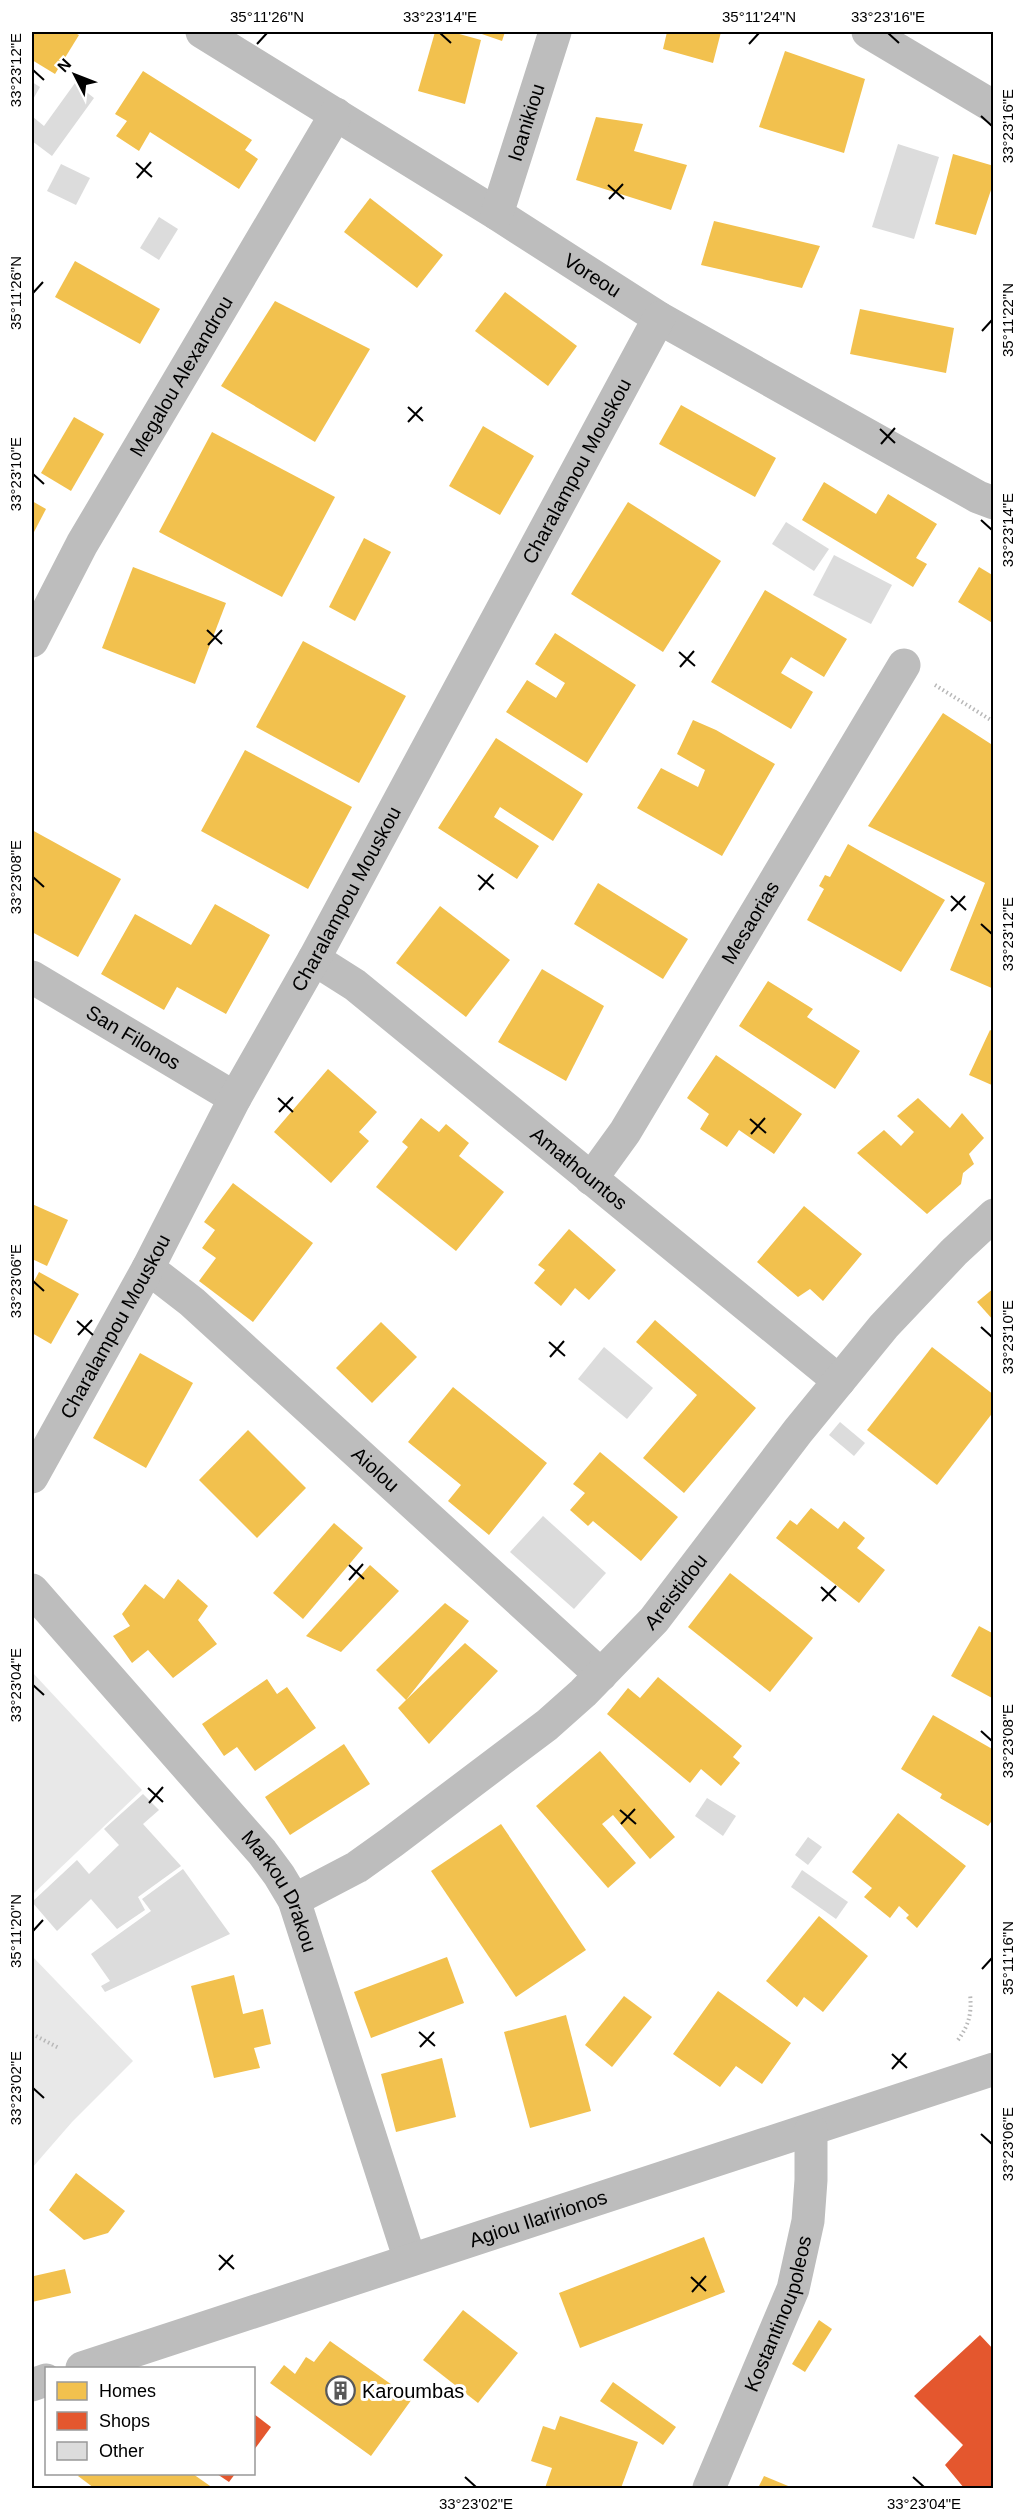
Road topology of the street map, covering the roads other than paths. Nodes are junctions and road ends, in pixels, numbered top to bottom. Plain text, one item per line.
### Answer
1 (202, 32) edge
2 (555, 32) edge
3 (876, 34) edge
4 (993, 107) edge
5 (336, 114) junction
6 (497, 214) junction
7 (659, 318) junction
8 (993, 503) edge
9 (32, 641) edge
10 (904, 665) road end
11 (314, 958) junction
12 (32, 976) edge
13 (235, 1098) junction
14 (591, 1179) junction
15 (993, 1215) edge
16 (148, 1268) junction
17 (838, 1382) junction
18 (32, 1477) edge
19 (32, 1590) edge
20 (601, 1675) junction
21 (294, 1900) junction
22 (993, 2069) edge
23 (811, 2130) junction
24 (410, 2259) junction
25 (85, 2367) edge
26 (708, 2488) edge

1 - 5 street, Voreou
2 - 6 street, Ioanikiou
3 - 4 street
5 - 6 street, Voreou
5 - 9 street, Megalou Alexandrou
6 - 7 street, Voreou
7 - 8 street, Voreou
7 - 11 street, Charalampou Mouskou
10 - 14 street, Mesaorias
11 - 13 street, Charalampou Mouskou
11 - 14 street, Amathountos
12 - 13 street, San Filonos
13 - 16 street, Charalampou Mouskou
14 - 17 street, Amathountos
15 - 17 street, Areistidou
16 - 18 street, Charalampou Mouskou
16 - 20 street, Aiolou
17 - 20 street, Areistidou
19 - 21 street, Markou Drakou
20 - 21 street, Areistidou
21 - 24 street, Markou Drakou
22 - 23 street, Agiou Ilaririonos
23 - 24 street, Agiou Ilaririonos
23 - 26 street, Kostantinoupoleos
24 - 25 street, Agiou Ilaririonos

